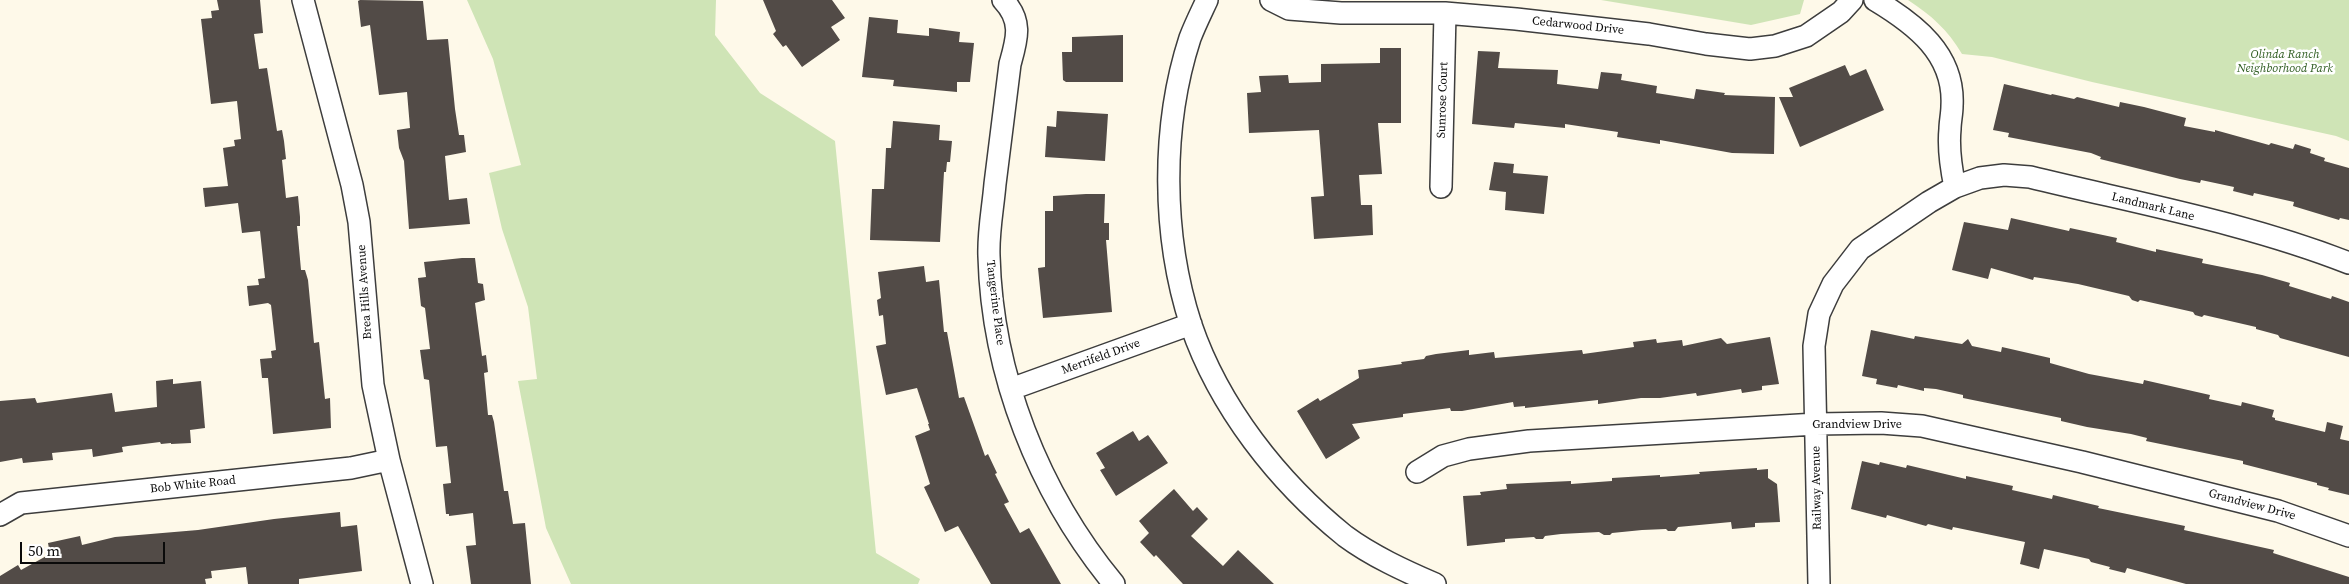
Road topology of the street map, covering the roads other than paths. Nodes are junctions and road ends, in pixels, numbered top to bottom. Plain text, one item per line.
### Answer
1 (304, 0) edge
2 (1004, 0) edge
3 (1207, 0) edge
4 (1852, 0) edge
5 (1875, 0) edge
6 (1280, 5) edge
7 (1445, 13) junction
8 (1441, 187) dead end
9 (1955, 187) junction
10 (2349, 263) edge
11 (1191, 324) junction
12 (1011, 389) junction
13 (1816, 424) junction
14 (389, 460) junction
15 (1417, 472) dead end
16 (0, 515) edge
17 (2349, 536) edge
18 (422, 584) edge
19 (1114, 584) edge
20 (1435, 584) edge
21 (1819, 584) edge

1 - 14 street, Brea Hills Avenue
2 - 12 street, Tangerine Place
3 - 11 street
4 - 7 street, Cedarwood Drive
5 - 9 street
6 - 7 street, Cedarwood Drive
7 - 8 street, Sunrose Court
9 - 10 street, Landmark Lane
9 - 13 street, Railway Avenue
11 - 12 street, Merrifeld Drive
11 - 20 street
12 - 19 street, Tangerine Place
13 - 15 street, Grandview Drive
13 - 17 street, Grandview Drive
13 - 21 street, Railway Avenue
14 - 16 street, Bob White Road
14 - 18 street, Brea Hills Avenue

